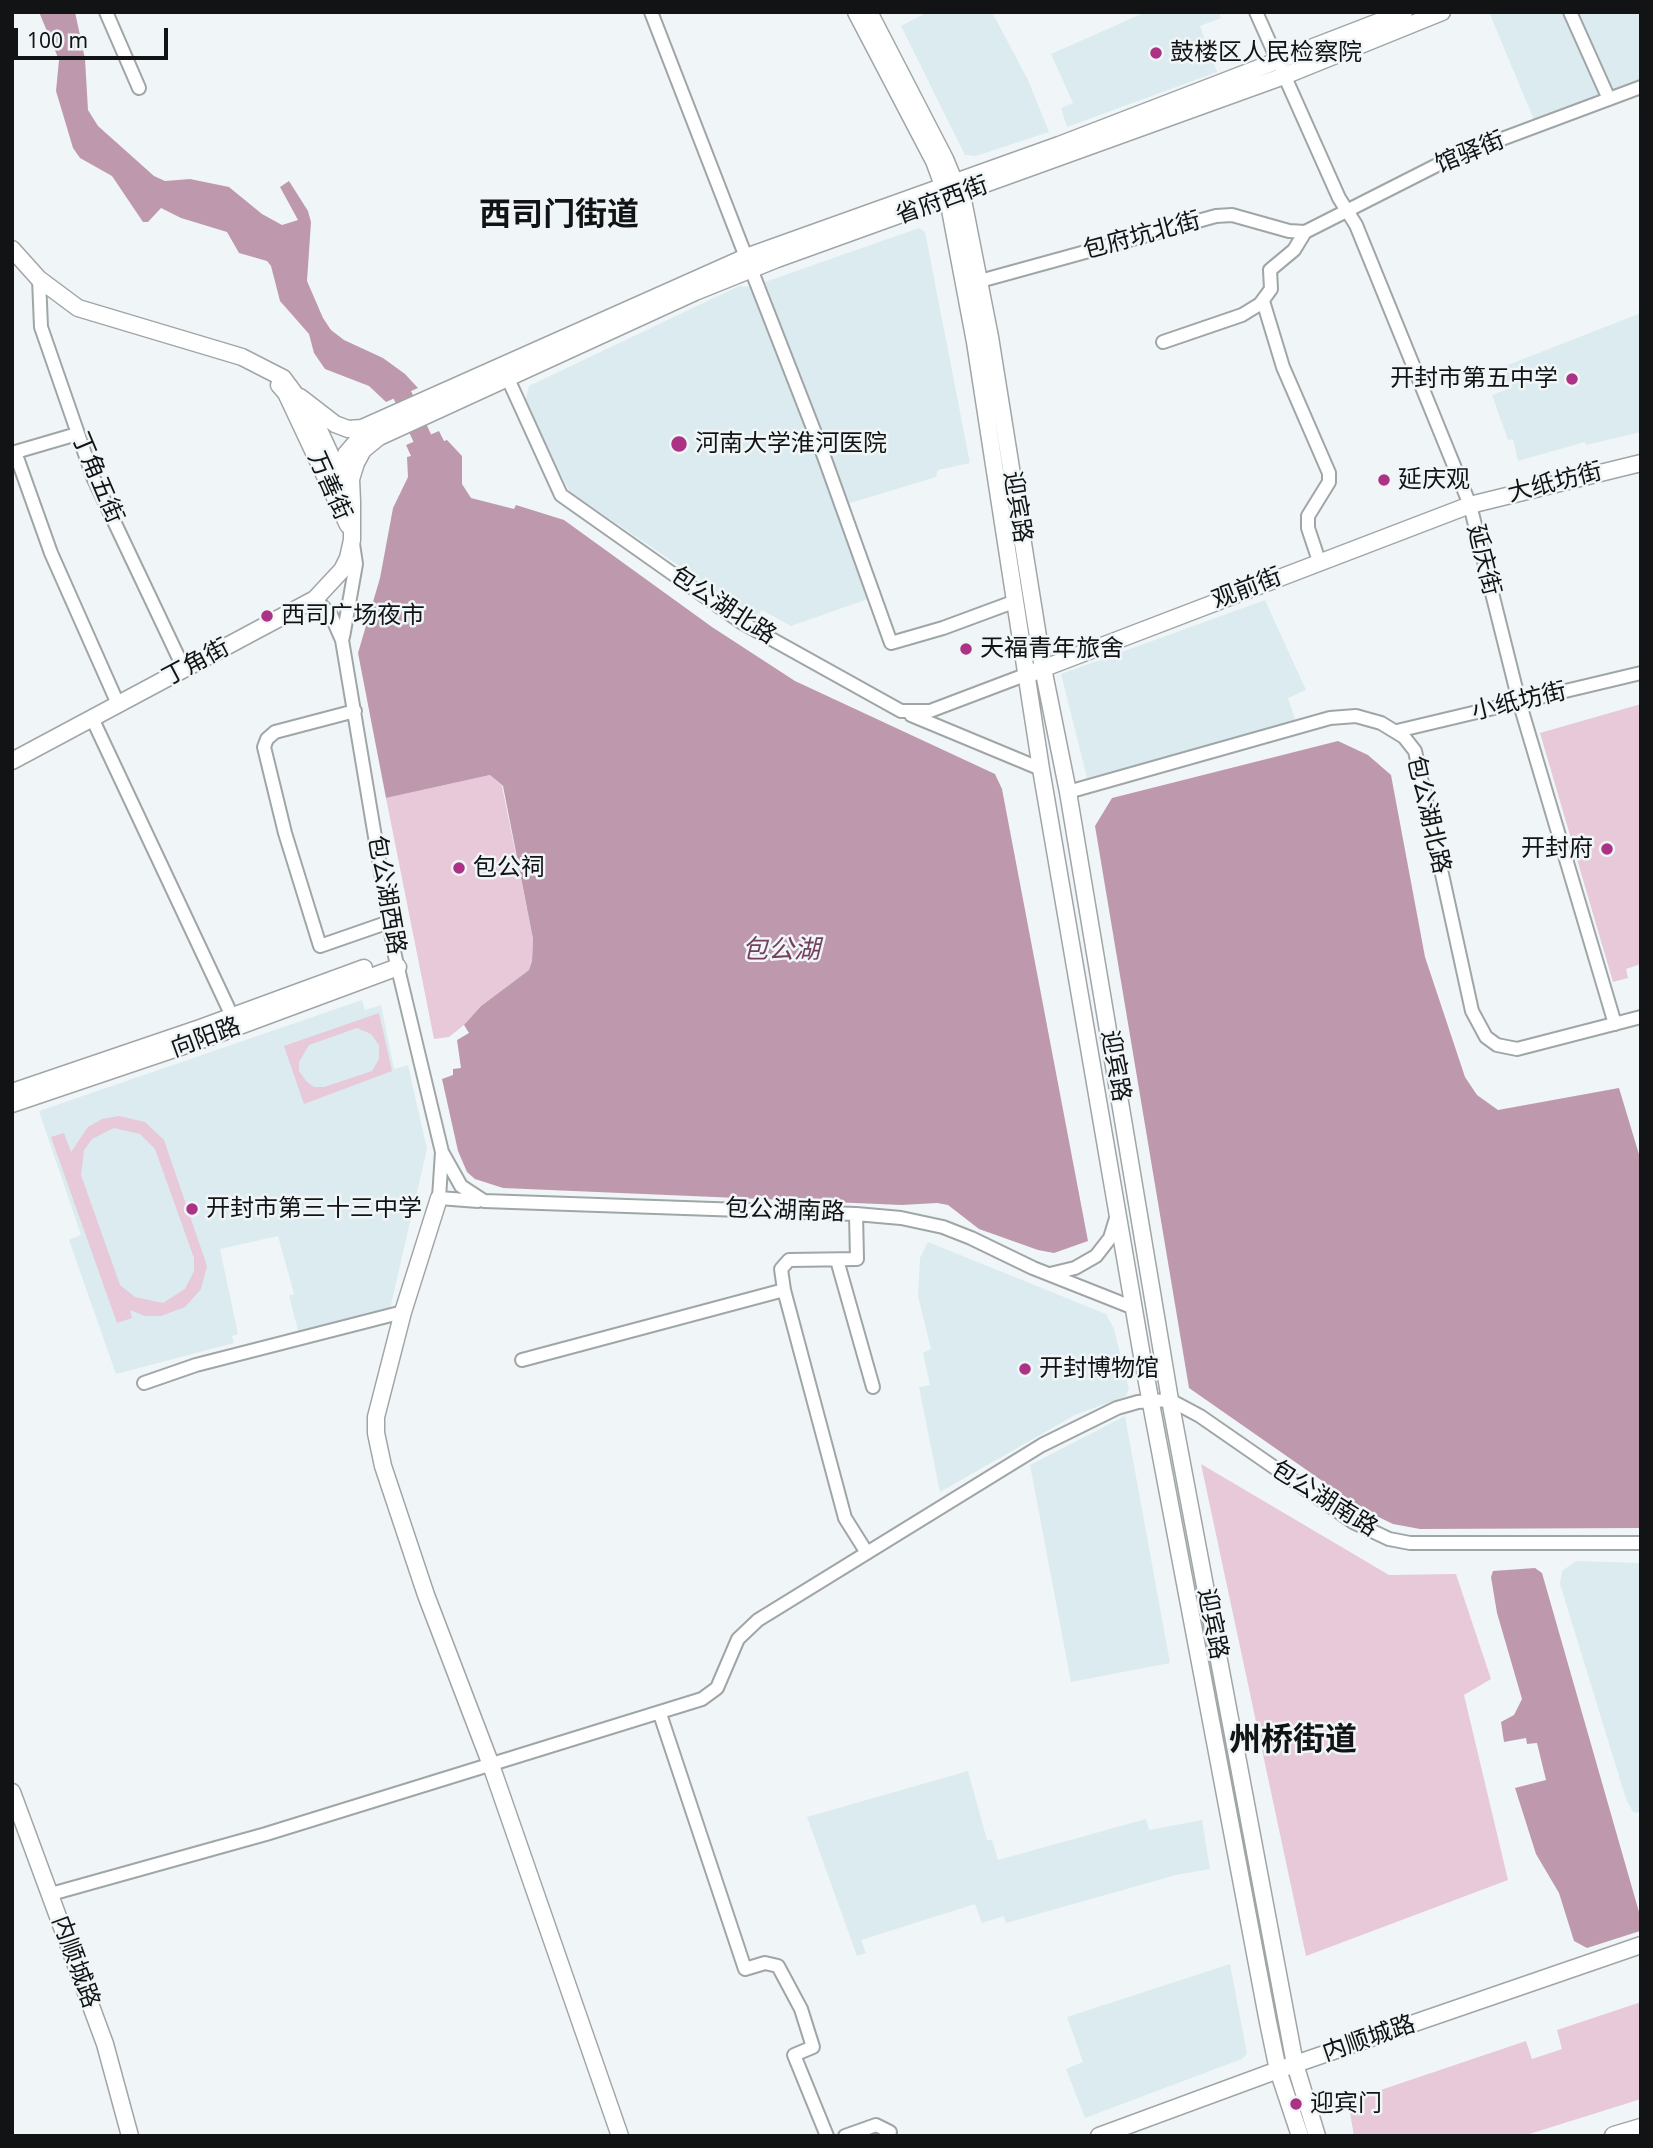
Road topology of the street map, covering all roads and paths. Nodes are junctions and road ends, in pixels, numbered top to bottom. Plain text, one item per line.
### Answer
1 (106, 12) edge
2 (651, 12) edge
3 (856, 12) edge
4 (869, 12) edge
5 (1256, 12) edge
6 (1404, 12) edge
7 (1442, 12) edge
8 (1570, 12) edge
9 (1281, 69) junction
10 (1641, 87) edge
11 (139, 89) dead end
12 (1609, 99) junction
13 (953, 191) junction
14 (1348, 212) junction
15 (1305, 232) junction
16 (12, 249) edge
17 (748, 263) junction
18 (39, 278) junction
19 (980, 281) junction
20 (1263, 301) junction
21 (1163, 342) dead end
22 (505, 372) junction
23 (293, 395) junction
24 (315, 421) junction
25 (78, 434) junction
26 (369, 436) junction
27 (14, 452) edge
28 (1641, 463) edge
29 (343, 477) junction
30 (1470, 505) junction
31 (348, 506) junction
32 (352, 540) junction
33 (1319, 562) junction
34 (315, 599) junction
35 (1016, 601) junction
36 (342, 640) junction
37 (1043, 668) junction
38 (184, 669) junction
39 (1641, 673) edge
40 (1025, 675) junction
41 (1519, 701) junction
42 (118, 704) junction
43 (355, 711) junction
44 (901, 711) junction
45 (92, 718) junction
46 (1397, 732) junction
47 (12, 761) edge
48 (1041, 769) junction
49 (1068, 792) junction
50 (389, 922) junction
51 (397, 962) junction
52 (232, 1016) junction
53 (1641, 1017) edge
54 (1615, 1024) junction
55 (12, 1092) edge
56 (12, 1104) edge
57 (442, 1152) junction
58 (439, 1198) junction
59 (484, 1201) junction
60 (1118, 1213) junction
61 (856, 1214) junction
62 (837, 1260) junction
63 (1049, 1274) junction
64 (784, 1290) junction
65 (1134, 1308) junction
66 (403, 1312) junction
67 (522, 1360) dead end
68 (144, 1383) dead end
69 (873, 1387) dead end
70 (1152, 1399) junction
71 (1170, 1399) junction
72 (1641, 1543) edge
73 (867, 1553) junction
74 (660, 1714) junction
75 (491, 1765) junction
76 (12, 1792) edge
77 (51, 1894) junction
78 (1641, 1945) edge
79 (1295, 2064) junction
80 (1278, 2070) junction
81 (1641, 2127) edge
82 (890, 2132) dead end
83 (130, 2136) edge
84 (620, 2136) edge
85 (827, 2136) edge
86 (845, 2136) edge
87 (1099, 2136) edge
88 (1300, 2136) edge
89 (1317, 2136) edge
90 (1614, 2136) edge

1 - 11 street
2 - 17 street
3 - 13 street, 迎宾路
4 - 13 street, 迎宾路
5 - 9 street, 延庆街
6 - 9 street, 省府西街
7 - 9 street, 省府西街
8 - 12 street
9 - 13 street, 省府西街
9 - 14 street, 延庆街
10 - 12 street, 馆驿街
12 - 14 street, 馆驿街
13 - 17 street, 省府西街
13 - 19 street, 迎宾路
13 - 35 street, 迎宾路
14 - 15 street, 馆驿街
14 - 30 street, 延庆街
15 - 19 street, 包府坑北街
15 - 20 street
16 - 18 street, 万善街
17 - 22 street, 省府西街
17 - 35 street
18 - 23 street, 万善街
18 - 25 street, 丁角五街
19 - 37 street, 迎宾路
20 - 21 street
20 - 33 street
22 - 26 street, 省府西街
22 - 44 street, 包公湖北路
23 - 24 street
23 - 26 street
23 - 31 street, 万善街
24 - 26 street
24 - 29 street, 万善街
25 - 27 street
25 - 38 street, 丁角五街
26 - 29 street
26 - 31 street
27 - 42 street
28 - 30 street, 大纸坊街
29 - 31 street
30 - 33 street, 观前街
30 - 41 street, 延庆街
31 - 32 street, 万善街
32 - 34 street, 丁角街
32 - 36 street
33 - 37 street, 观前街
34 - 36 street, 包公湖西路
34 - 38 street, 丁角街
35 - 40 street, 迎宾路
36 - 43 street, 包公湖西路
37 - 40 street, 观前街
37 - 49 street, 迎宾路
38 - 42 street, 丁角街
39 - 41 street, 小纸坊街
40 - 44 street
40 - 48 street, 迎宾路
41 - 46 street, 小纸坊街
41 - 54 street, 延庆街
42 - 45 street, 丁角街
43 - 50 street, 包公湖西路
43 - 50 street
44 - 48 street, 包公湖北路
45 - 47 street, 丁角街
45 - 52 street
46 - 49 street, 包公湖北路
46 - 54 street, 包公湖北路
48 - 60 street, 迎宾路
49 - 71 street, 迎宾路
50 - 51 street, 包公湖西路
51 - 52 street, 向阳路
51 - 56 street, 向阳路
51 - 57 street, 包公湖西路
52 - 55 street, 向阳路
53 - 54 street, 包公湖北路
57 - 58 street, 包公湖西路
57 - 59 street
58 - 59 street, 包公湖南路
58 - 66 street
59 - 61 street, 包公湖南路
60 - 63 street
60 - 65 street, 迎宾路
61 - 62 street
61 - 63 street, 包公湖南路
62 - 64 street
62 - 69 street
63 - 65 street, 包公湖南路
64 - 67 street
64 - 73 street
65 - 70 street, 迎宾路
66 - 68 street
66 - 75 street
70 - 71 street, 包公湖南路
70 - 73 street, 包公湖南路
70 - 80 street, 迎宾路
71 - 72 street, 包公湖南路
71 - 79 street, 迎宾路
73 - 74 street, 包公湖南路
74 - 75 street, 包公湖南路
74 - 85 street
75 - 77 street, 包公湖南路
75 - 84 street
76 - 77 street, 内顺城路
77 - 83 street, 内顺城路
78 - 79 street, 内顺城路
79 - 80 street, 内顺城路
79 - 89 street, 迎宾路
80 - 87 street, 内顺城路
80 - 88 street, 迎宾路
81 - 90 main road
82 - 86 street

